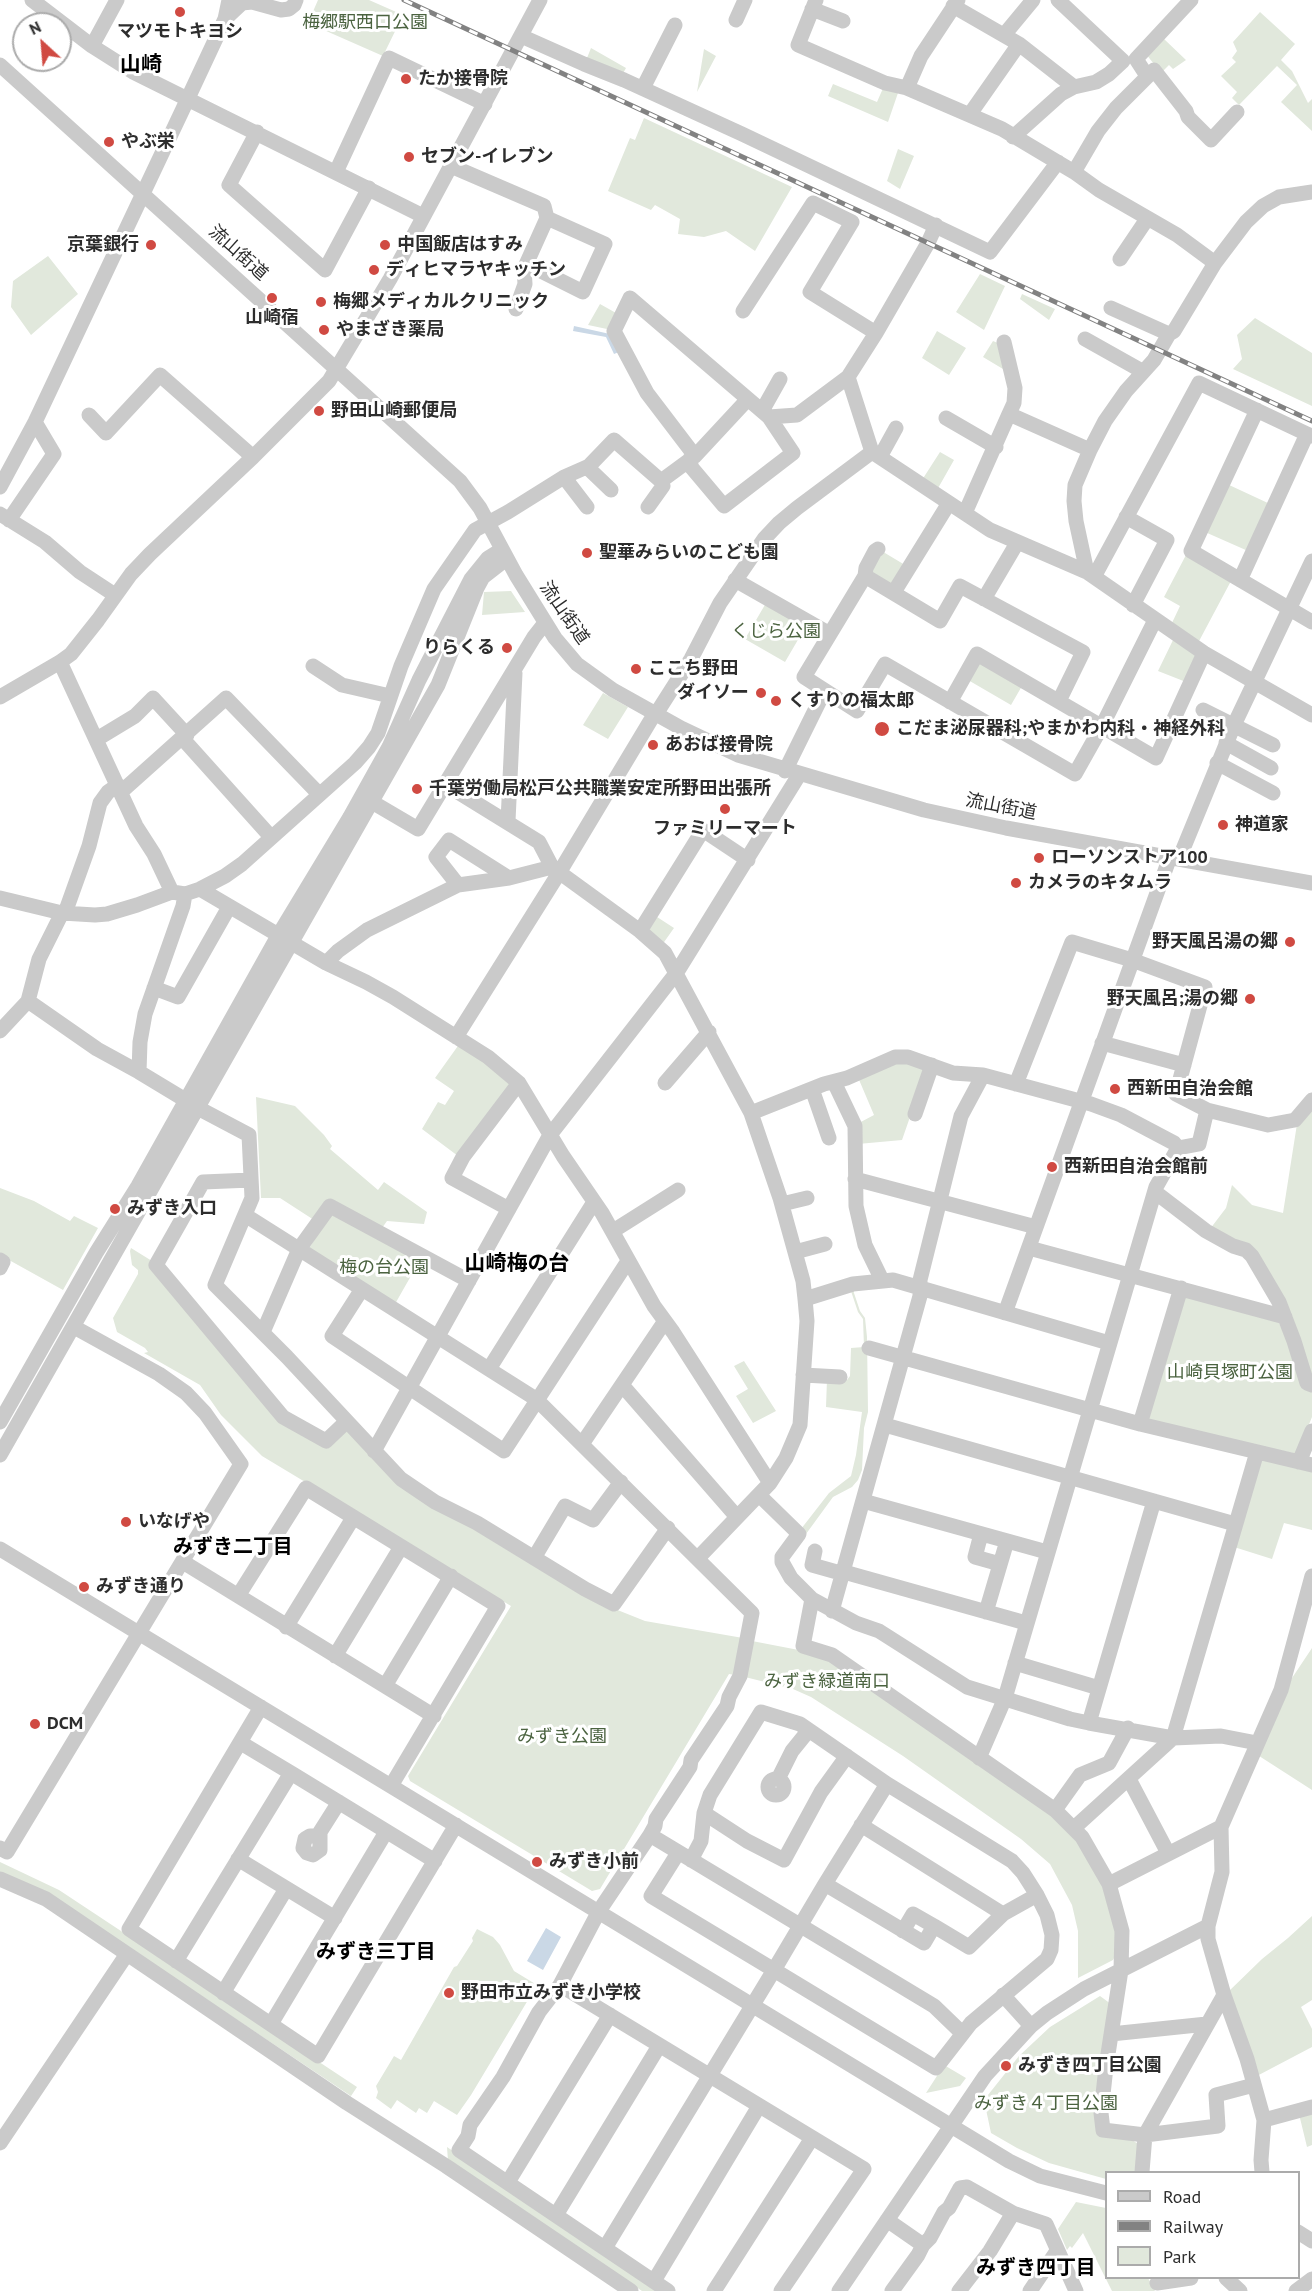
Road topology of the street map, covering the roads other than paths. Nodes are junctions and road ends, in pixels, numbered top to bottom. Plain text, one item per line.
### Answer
1 (32, 0) edge
2 (117, 0) edge
3 (229, 0) edge
4 (296, 0) edge
5 (540, 0) edge
6 (745, 0) edge
7 (1033, 0) edge
8 (1058, 0) edge
9 (1191, 0) edge
10 (955, 3) edge
11 (814, 4) edge
12 (225, 19) junction
13 (736, 20) dead end
14 (843, 21) dead end
15 (675, 25) dead end
16 (1004, 35) junction
17 (521, 36) junction
18 (1019, 44) junction
19 (92, 46) junction
20 (0, 65) edge
21 (1147, 76) junction
22 (1074, 87) junction
23 (643, 88) junction
24 (907, 88) junction
25 (188, 99) junction
26 (485, 104) junction
27 (1237, 112) dead end
28 (970, 114) junction
29 (257, 132) junction
30 (1013, 137) junction
31 (1058, 162) junction
32 (450, 166) junction
33 (336, 172) junction
34 (1074, 172) junction
35 (369, 188) junction
36 (143, 192) junction
37 (1312, 192) edge
38 (423, 216) junction
39 (547, 218) junction
40 (1147, 219) junction
41 (936, 225) junction
42 (1120, 259) dead end
43 (1215, 263) junction
44 (527, 264) junction
45 (1111, 308) dead end
46 (516, 309) dead end
47 (743, 311) dead end
48 (876, 333) junction
49 (1169, 334) junction
50 (1085, 339) dead end
51 (1004, 342) dead end
52 (338, 369) junction
53 (1142, 371) junction
54 (848, 377) junction
55 (780, 379) dead end
56 (748, 399) junction
57 (1257, 410) junction
58 (766, 414) junction
59 (1009, 414) junction
60 (89, 416) dead end
61 (946, 418) dead end
62 (35, 422) junction
63 (896, 428) dead end
64 (1310, 435) edge
65 (996, 447) junction
66 (1090, 450) junction
67 (876, 454) junction
68 (253, 457) junction
69 (692, 458) junction
70 (587, 467) junction
71 (564, 477) junction
72 (661, 482) junction
73 (0, 487) edge
74 (611, 490) dead end
75 (949, 503) junction
76 (587, 507) dead end
77 (648, 507) dead end
78 (965, 513) junction
79 (5, 517) edge
80 (1126, 517) junction
81 (488, 523) junction
82 (1017, 543) junction
83 (878, 549) dead end
84 (505, 555) junction
85 (1312, 561) edge
86 (1091, 575) junction
87 (865, 576) junction
88 (735, 580) junction
89 (1240, 580) junction
90 (894, 592) junction
91 (115, 595) junction
92 (984, 599) junction
93 (1133, 605) junction
94 (1289, 609) junction
95 (1155, 620) junction
96 (1312, 622) edge
97 (545, 623) junction
98 (830, 634) junction
99 (1204, 653) junction
100 (60, 662) junction
101 (313, 666) dead end
102 (516, 667) junction
103 (1254, 680) junction
104 (824, 692) junction
105 (390, 696) junction
106 (0, 697) edge
107 (497, 700) junction
108 (1059, 701) junction
109 (950, 702) junction
110 (512, 709) junction
111 (1203, 710) dead end
112 (656, 714) junction
113 (1312, 715) edge
114 (1234, 725) junction
115 (1102, 726) junction
116 (385, 736) junction
117 (185, 737) junction
118 (97, 739) junction
119 (1226, 743) junction
120 (1273, 745) dead end
121 (1217, 763) junction
122 (1271, 768) dead end
123 (792, 773) junction
124 (445, 784) junction
125 (119, 789) junction
126 (1274, 793) dead end
127 (319, 794) junction
128 (372, 801) junction
129 (508, 821) junction
130 (271, 837) junction
131 (1175, 858) junction
132 (748, 860) junction
133 (556, 870) junction
134 (509, 878) junction
135 (1312, 884) edge
136 (458, 885) junction
137 (186, 892) junction
138 (0, 898) edge
139 (229, 907) junction
140 (64, 913) junction
141 (640, 931) junction
142 (285, 940) junction
143 (1132, 960) junction
144 (326, 963) junction
145 (677, 972) junction
146 (154, 988) junction
147 (28, 1001) junction
148 (0, 1031) edge
149 (709, 1032) junction
150 (456, 1037) junction
151 (1102, 1043) junction
152 (932, 1065) junction
153 (1184, 1065) junction
154 (140, 1072) junction
155 (983, 1075) junction
156 (834, 1082) junction
157 (519, 1083) junction
158 (665, 1083) dead end
159 (1016, 1084) junction
160 (812, 1089) junction
161 (1312, 1100) edge
162 (1082, 1101) junction
163 (191, 1104) junction
164 (1207, 1110) junction
165 (751, 1113) junction
166 (915, 1114) dead end
167 (550, 1136) junction
168 (830, 1138) dead end
169 (1178, 1148) junction
170 (855, 1179) junction
171 (251, 1180) junction
172 (678, 1190) dead end
173 (1155, 1192) junction
174 (807, 1198) dead end
175 (594, 1202) junction
176 (939, 1202) junction
177 (782, 1204) junction
178 (509, 1209) junction
179 (245, 1215) junction
180 (1036, 1227) junction
181 (613, 1231) junction
182 (825, 1244) dead end
183 (1029, 1248) junction
184 (299, 1249) junction
185 (795, 1252) junction
186 (0, 1260) edge
187 (628, 1261) junction
188 (0, 1268) edge
189 (1130, 1276) junction
190 (882, 1280) junction
191 (469, 1281) junction
192 (920, 1288) junction
193 (1181, 1288) junction
194 (362, 1289) junction
195 (806, 1299) junction
196 (1005, 1313) junction
197 (1285, 1317) junction
198 (665, 1321) junction
199 (74, 1327) junction
200 (263, 1332) junction
201 (437, 1337) junction
202 (1109, 1343) junction
203 (869, 1348) dead end
204 (903, 1357) junction
205 (489, 1369) junction
206 (803, 1375) junction
207 (840, 1377) dead end
208 (622, 1385) junction
209 (1312, 1385) edge
210 (408, 1388) junction
211 (536, 1399) junction
212 (1090, 1411) junction
213 (0, 1422) edge
214 (346, 1422) junction
215 (1140, 1424) junction
216 (885, 1425) junction
217 (1312, 1431) edge
218 (582, 1444) junction
219 (374, 1451) junction
220 (1257, 1452) junction
221 (0, 1455) edge
222 (1306, 1464) edge
223 (1070, 1476) junction
224 (621, 1482) junction
225 (770, 1483) junction
226 (759, 1495) junction
227 (863, 1501) junction
228 (1154, 1501) junction
229 (737, 1517) junction
230 (353, 1518) junction
231 (1235, 1524) junction
232 (668, 1528) junction
233 (981, 1533) junction
234 (1007, 1541) junction
235 (401, 1547) junction
236 (0, 1549) edge
237 (815, 1551) dead end
238 (1047, 1552) junction
239 (534, 1558) junction
240 (698, 1558) junction
241 (183, 1562) junction
242 (1000, 1564) junction
243 (844, 1573) junction
244 (451, 1576) junction
245 (1312, 1576) edge
246 (238, 1596) junction
247 (812, 1599) junction
248 (832, 1611) junction
249 (986, 1612) junction
250 (1026, 1623) junction
251 (286, 1627) junction
252 (140, 1633) junction
253 (335, 1656) junction
254 (1015, 1663) junction
255 (385, 1686) junction
256 (1099, 1688) junction
257 (1005, 1698) junction
258 (261, 1707) junction
259 (434, 1716) junction
260 (1089, 1723) junction
261 (1128, 1728) junction
262 (809, 1730) junction
263 (1173, 1738) junction
264 (241, 1743) junction
265 (1257, 1743) junction
266 (848, 1756) junction
267 (979, 1758) junction
268 (291, 1773) junction
269 (778, 1779) dead end
270 (1129, 1779) junction
271 (886, 1784) junction
272 (391, 1785) junction
273 (339, 1802) junction
274 (1055, 1810) junction
275 (704, 1813) junction
276 (456, 1825) junction
277 (861, 1825) junction
278 (1221, 1827) junction
279 (1074, 1828) junction
280 (386, 1832) junction
281 (650, 1835) junction
282 (320, 1836) dead end
283 (0, 1848) edge
284 (1168, 1853) junction
285 (685, 1857) junction
286 (238, 1859) junction
287 (435, 1862) junction
288 (0, 1879) edge
289 (825, 1884) junction
290 (1109, 1884) junction
291 (286, 1889) junction
292 (1037, 1895) junction
293 (599, 1911) junction
294 (1003, 1914) junction
295 (335, 1918) junction
296 (800, 1926) junction
297 (1208, 1926) junction
298 (127, 1954) junction
299 (176, 1961) junction
300 (774, 1970) junction
301 (1121, 1970) junction
302 (560, 1985) junction
303 (223, 1993) junction
304 (1003, 1995) junction
305 (1224, 1995) junction
306 (753, 2004) junction
307 (610, 2015) junction
308 (271, 2024) junction
309 (1207, 2024) junction
310 (1031, 2026) junction
311 (963, 2033) junction
312 (1111, 2034) junction
313 (659, 2046) junction
314 (710, 2076) junction
315 (1254, 2085) junction
316 (759, 2106) junction
317 (1312, 2107) edge
318 (1264, 2120) junction
319 (951, 2125) junction
320 (1145, 2135) junction
321 (812, 2138) junction
322 (0, 2143) edge
323 (1142, 2171) edge
324 (1262, 2171) edge
325 (508, 2182) junction
326 (1105, 2192) edge
327 (1013, 2213) junction
328 (556, 2215) junction
329 (887, 2220) junction
330 (923, 2245) junction
331 (605, 2248) junction
332 (1057, 2251) junction
333 (1181, 2279) edge
334 (1228, 2279) edge
335 (1312, 2279) edge
336 (654, 2281) junction
337 (1157, 2284) edge
338 (631, 2291) edge
339 (668, 2291) edge
340 (714, 2291) edge
341 (781, 2291) edge
342 (839, 2291) edge
343 (892, 2291) edge
344 (946, 2291) edge
345 (953, 2291) edge
346 (959, 2291) edge
347 (1030, 2291) edge
348 (1076, 2291) edge
349 (1240, 2291) edge
350 (1296, 2291) edge

1 - 19 street
2 - 19 street
3 - 12 street
4 - 12 street
5 - 17 street
6 - 13 street
7 - 16 street
8 - 22 street
9 - 21 street
10 - 16 street
10 - 24 street
11 - 14 street
11 - 24 street
12 - 25 street
15 - 23 street
16 - 18 street
17 - 23 street
17 - 26 street
18 - 22 street
18 - 28 street
19 - 25 street
20 - 36 street, 流山街道
21 - 27 street
21 - 34 street
22 - 30 street
23 - 41 street
24 - 28 street
25 - 29 street
25 - 36 street
26 - 32 street
26 - 33 street
28 - 30 street
29 - 33 street
29 - 35 street
30 - 31 street
31 - 34 street
31 - 41 street
32 - 38 street
32 - 39 street
33 - 35 street
34 - 40 street
35 - 38 street
36 - 52 street, 流山街道
36 - 62 street
37 - 43 street
38 - 52 street
39 - 44 street
39 - 44 street
40 - 42 street
40 - 43 street
41 - 48 street
43 - 49 street
44 - 46 street
45 - 49 street
47 - 48 street
48 - 54 street
49 - 53 street
50 - 53 street
51 - 59 street
52 - 68 street
52 - 81 street, 流山街道
53 - 66 street
54 - 58 street
54 - 67 street
55 - 58 street
56 - 58 street
56 - 69 street
56 - 69 street
57 - 64 street
57 - 80 street
57 - 89 street
58 - 69 street
59 - 65 street
59 - 66 street
60 - 68 street
61 - 65 street
62 - 73 street
62 - 79 street
63 - 67 street
64 - 89 street
65 - 78 street
66 - 86 street
67 - 75 street
67 - 88 street
68 - 91 street
69 - 72 street
70 - 71 street
70 - 72 street
70 - 74 street
71 - 76 street
71 - 81 street
72 - 77 street
75 - 78 street
75 - 90 street
78 - 82 street
79 - 91 street
80 - 86 street
80 - 93 street
81 - 84 street, 流山街道
81 - 105 street
82 - 86 street
82 - 92 street
83 - 87 street
84 - 97 street, 流山街道
84 - 116 street
84 - 128 street
85 - 94 street
86 - 93 street
87 - 90 street
87 - 98 street
88 - 98 street
88 - 112 street
89 - 94 street
90 - 92 street
91 - 100 street
92 - 108 street
93 - 95 street
94 - 96 street
94 - 103 street
95 - 99 street
95 - 115 street
97 - 102 street
97 - 112 street, 流山街道
98 - 104 street
99 - 103 street
99 - 115 street
100 - 106 street
100 - 118 street
101 - 105 street
102 - 107 street
102 - 110 street
103 - 113 street
103 - 114 street
104 - 109 street
104 - 123 street
105 - 116 street
107 - 110 street
107 - 124 street
108 - 109 street
108 - 115 street
109 - 115 street
110 - 129 street
111 - 114 street
112 - 123 street, 流山街道
112 - 133 street
114 - 119 street
114 - 120 street
116 - 127 street
116 - 142 street
117 - 118 street
117 - 125 street
117 - 127 street
117 - 130 street
118 - 125 street
119 - 121 street
119 - 122 street
121 - 126 street
121 - 131 street
123 - 131 street, 流山街道
123 - 132 street
124 - 128 street
124 - 129 street
125 - 137 street
125 - 140 street
127 - 130 street
128 - 142 street
129 - 133 street
130 - 137 street
131 - 135 street, 流山街道
131 - 143 street
132 - 141 street
132 - 145 street
133 - 134 street
133 - 141 street
133 - 150 street
134 - 136 street
134 - 136 street
136 - 144 street
137 - 139 street
137 - 140 street
137 - 146 street
138 - 140 street
139 - 142 street
139 - 146 street
140 - 147 street
141 - 145 street
142 - 144 street
142 - 163 street
143 - 151 street
143 - 153 street
143 - 159 street
144 - 150 street
145 - 149 street
145 - 167 street
146 - 154 street
147 - 148 street
147 - 154 street
149 - 158 street
149 - 165 street
150 - 157 street
151 - 153 street
151 - 162 street
152 - 155 street
152 - 156 street
152 - 166 street
153 - 164 street
154 - 163 street
155 - 159 street
155 - 176 street
156 - 160 street
156 - 170 street
157 - 167 street
157 - 178 street
159 - 162 street
160 - 165 street
160 - 168 street
161 - 164 street
162 - 169 street
162 - 180 street
163 - 171 street
163 - 199 street
163 - 213 street
164 - 169 street
165 - 177 street
167 - 175 street
167 - 178 street
169 - 173 street
170 - 176 street
170 - 190 street
171 - 179 street
171 - 214 street
172 - 181 street
173 - 189 street
173 - 197 street
174 - 177 street
175 - 181 street
175 - 205 street
176 - 180 street
176 - 192 street
177 - 185 street
178 - 191 street
179 - 184 street
179 - 200 street
180 - 183 street
181 - 187 street
182 - 185 street
183 - 189 street
183 - 196 street
184 - 191 street
184 - 194 street
184 - 200 street
185 - 195 street
186 - 188 street
187 - 198 street
187 - 211 street
189 - 193 street
189 - 202 street
190 - 192 street
190 - 195 street
191 - 201 street
192 - 196 street
192 - 204 street
193 - 197 street
193 - 215 street
194 - 201 street
194 - 210 street
195 - 206 street
196 - 202 street
197 - 209 street
198 - 208 street
198 - 225 street
199 - 221 street
199 - 241 street
200 - 214 street
201 - 205 street
201 - 210 street
202 - 212 street
203 - 204 street
204 - 212 street
204 - 216 street
205 - 211 street
206 - 207 street
206 - 225 street
208 - 218 street
208 - 229 street
210 - 211 street
210 - 219 street
211 - 218 street
212 - 215 street
212 - 223 street
214 - 219 street
215 - 220 street
216 - 223 street
216 - 227 street
217 - 222 street
218 - 224 street
219 - 239 street
220 - 222 street
220 - 231 street
223 - 228 street
223 - 238 street
224 - 232 street
224 - 239 street
225 - 226 street
226 - 229 street
226 - 247 street
227 - 233 street
227 - 243 street
228 - 231 street
228 - 256 street
229 - 240 street
230 - 235 street
230 - 246 street
230 - 251 street
231 - 263 street
232 - 239 street
232 - 240 street
233 - 234 street
233 - 242 street
234 - 238 street
234 - 242 street
235 - 244 street
235 - 253 street
236 - 252 street
237 - 243 street
238 - 250 street
240 - 281 street
241 - 246 street
241 - 252 street
242 - 249 street
243 - 248 street
243 - 249 street
244 - 255 street
244 - 259 street
245 - 265 street
246 - 251 street
247 - 248 street
247 - 267 street
248 - 257 street
249 - 250 street
250 - 254 street
251 - 253 street
252 - 258 street
252 - 283 street
253 - 255 street
254 - 256 street
254 - 257 street
255 - 259 street
256 - 260 street
257 - 260 street
257 - 267 street
258 - 264 street
258 - 272 street
259 - 272 street
260 - 261 street
261 - 263 street
261 - 274 street
262 - 266 street
262 - 269 street
262 - 275 street
263 - 265 street
263 - 270 street
264 - 268 street
264 - 299 street
265 - 278 street
266 - 271 street
266 - 275 street
267 - 274 street
268 - 273 street
268 - 286 street
270 - 279 street
270 - 284 street
271 - 277 street
271 - 292 street
272 - 276 street
273 - 280 street
273 - 282 street
274 - 279 street
275 - 285 street
276 - 287 street
276 - 293 street
277 - 289 street
277 - 294 street
278 - 284 street
278 - 297 street
279 - 290 street
280 - 287 street
280 - 295 street
281 - 285 street
281 - 293 street
284 - 290 street
285 - 296 street
285 - 300 street
286 - 291 street
286 - 299 street
287 - 308 street
288 - 298 street
289 - 294 street
289 - 296 street
290 - 301 street
291 - 295 street
291 - 303 street
292 - 294 street
292 - 304 street
293 - 302 street
293 - 306 street
295 - 308 street
296 - 300 street
296 - 311 street
297 - 301 street
297 - 305 street
298 - 322 street
298 - 338 street
299 - 303 street
300 - 306 street
300 - 311 street
301 - 310 street
301 - 312 street
302 - 307 street
302 - 325 street
303 - 308 street
304 - 310 street
304 - 311 street
305 - 309 street
305 - 315 street
306 - 314 street
306 - 319 street
307 - 313 street
307 - 325 street
309 - 312 street
309 - 320 street
310 - 319 street
312 - 320 street
313 - 314 street
313 - 328 street
314 - 316 street
314 - 331 street
315 - 318 street
315 - 320 street
316 - 321 street
316 - 336 street
317 - 318 street
318 - 324 street
319 - 326 street
319 - 329 street
320 - 323 street
321 - 340 street
321 - 341 street
325 - 328 street
327 - 330 street
327 - 332 street
327 - 346 street
328 - 331 street
329 - 330 street
329 - 342 street
330 - 343 street
331 - 336 street
332 - 347 street
332 - 348 street
333 - 337 street
334 - 349 street
335 - 350 street
336 - 339 street
344 - 345 street

